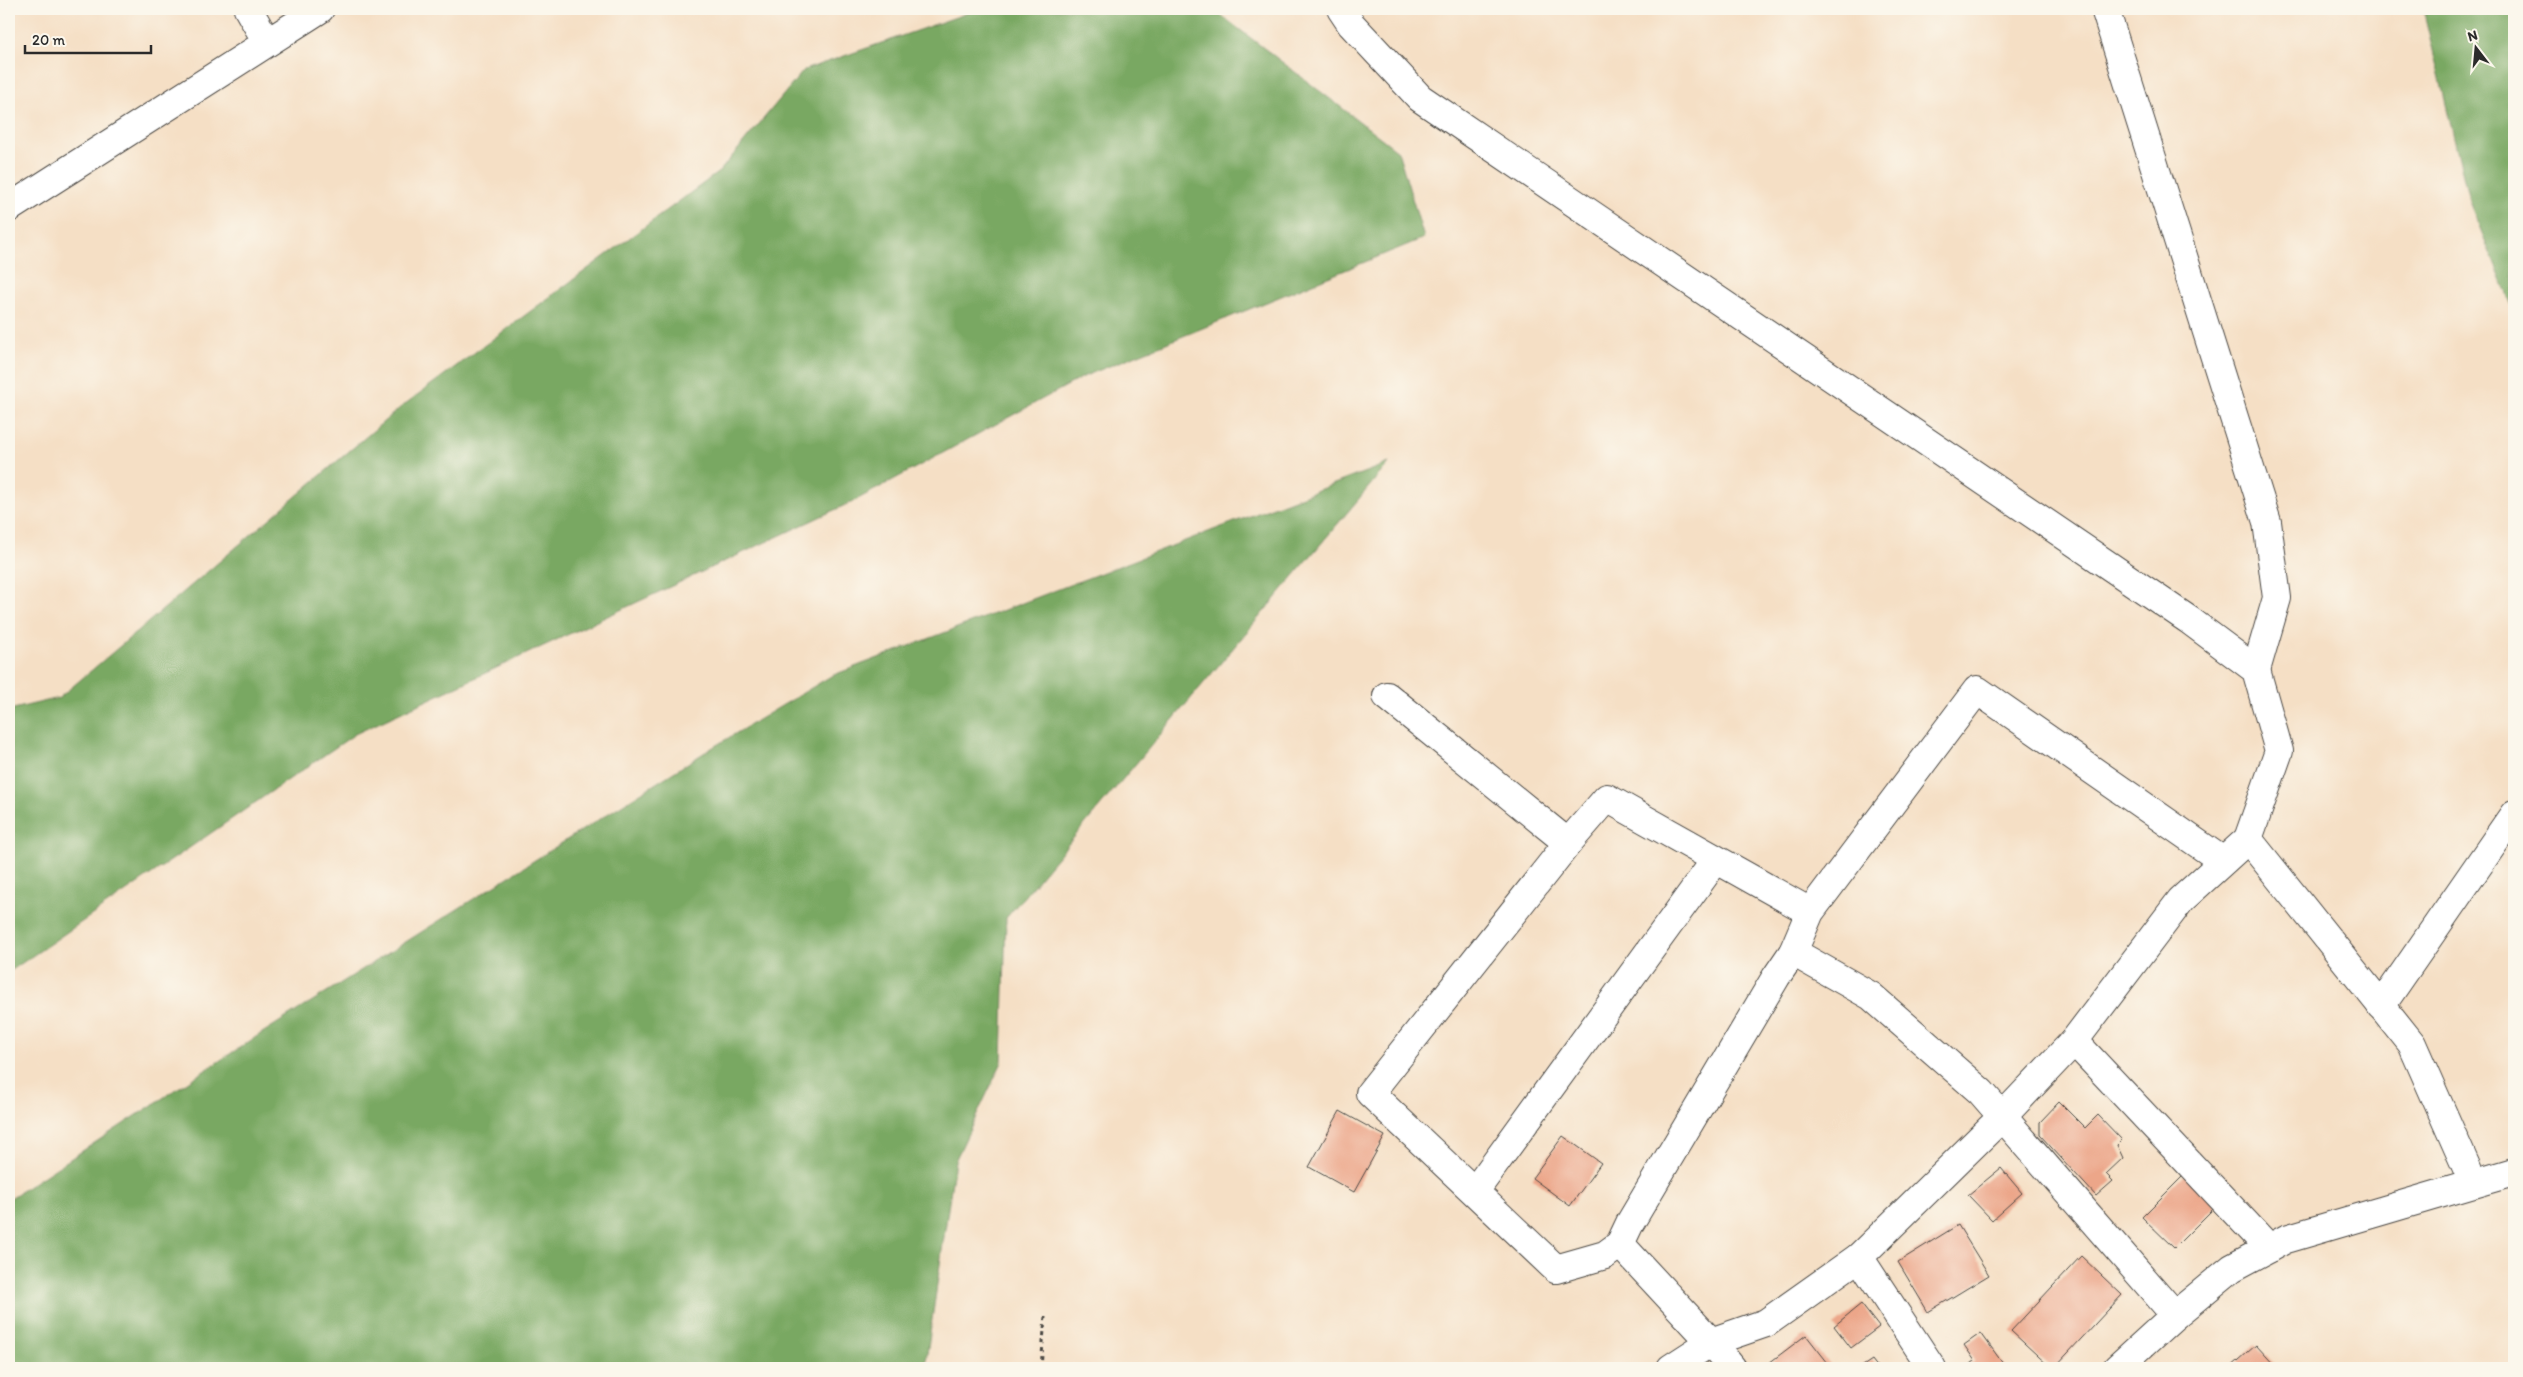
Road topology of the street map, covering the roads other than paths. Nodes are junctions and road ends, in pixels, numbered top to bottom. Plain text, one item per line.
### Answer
1 (248, 9) edge
2 (320, 9) edge
3 (1341, 9) edge
4 (2105, 9) edge
5 (267, 42) junction
6 (9, 208) edge
7 (2256, 670) junction
8 (1387, 696) dead end
9 (2514, 814) edge
10 (2248, 839) junction
11 (1568, 843) junction
12 (1714, 860) junction
13 (2223, 861) junction
14 (1810, 912) junction
15 (1793, 952) junction
16 (2381, 1006) junction
17 (2074, 1041) junction
18 (2001, 1118) junction
19 (2514, 1172) edge
20 (2472, 1182) junction
21 (1475, 1191) junction
22 (1620, 1244) junction
23 (2269, 1248) junction
24 (1858, 1257) junction
25 (2174, 1315) junction
26 (1711, 1342) junction
27 (1671, 1368) edge
28 (1732, 1368) edge
29 (1932, 1368) edge
30 (2118, 1368) edge

1 - 5 street
2 - 5 street
3 - 7 street
4 - 7 street
5 - 6 street
7 - 10 street
8 - 11 street
9 - 16 street
10 - 13 street
10 - 16 street
11 - 12 street
11 - 21 street
12 - 14 street
12 - 21 street
13 - 14 street
13 - 17 street
14 - 15 street
15 - 18 street
15 - 22 street
16 - 20 street
17 - 18 street
17 - 23 street
18 - 24 street
18 - 25 street
19 - 20 street
20 - 23 street
21 - 22 street
22 - 26 street
23 - 25 street
24 - 26 street
24 - 29 street
25 - 30 street
26 - 27 street
26 - 28 street

